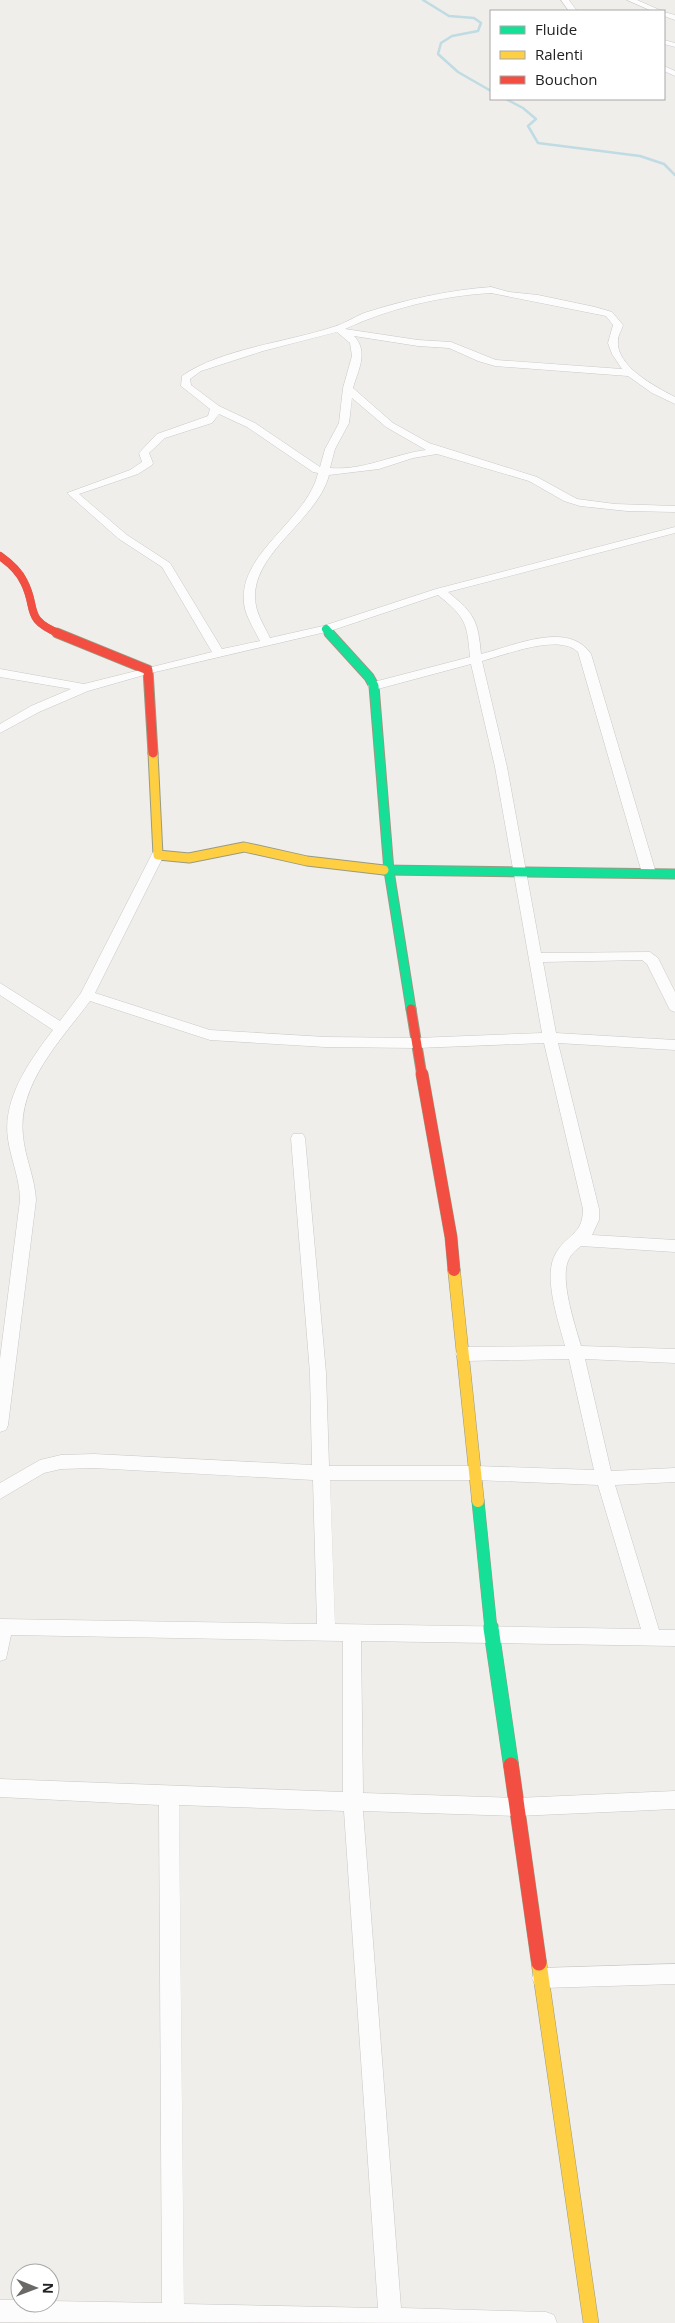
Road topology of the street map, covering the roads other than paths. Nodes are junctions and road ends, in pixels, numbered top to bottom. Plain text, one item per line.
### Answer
1 (631, 0) edge
2 (656, 10) edge
3 (343, 331) junction
4 (630, 373) junction
5 (643, 384) junction
6 (348, 388) junction
7 (675, 390) edge
8 (675, 401) edge
9 (215, 408) junction
10 (438, 451) junction
11 (323, 472) junction
12 (675, 509) edge
13 (675, 530) edge
14 (0, 556) edge
15 (440, 591) junction
16 (326, 629) junction
17 (267, 644) junction
18 (219, 654) junction
19 (476, 661) junction
20 (148, 670) junction
21 (0, 673) edge
22 (374, 686) junction
23 (84, 688) junction
24 (0, 730) edge
25 (158, 856) junction
26 (389, 871) junction
27 (519, 872) junction
28 (649, 874) junction
29 (675, 874) edge
30 (535, 958) junction
31 (0, 988) edge
32 (87, 995) junction
33 (675, 1007) edge
34 (62, 1029) junction
35 (550, 1038) junction
36 (417, 1043) junction
37 (675, 1044) edge
38 (7, 1129) edge
39 (298, 1138) dead end
40 (579, 1240) junction
41 (675, 1246) edge
42 (575, 1352) junction
43 (464, 1354) junction
44 (675, 1356) edge
45 (0, 1425) edge
46 (321, 1473) junction
47 (476, 1473) junction
48 (675, 1475) edge
49 (605, 1478) junction
50 (0, 1492) edge
51 (2, 1627) edge
52 (326, 1632) junction
53 (352, 1633) junction
54 (492, 1635) junction
55 (652, 1638) junction
56 (675, 1638) edge
57 (0, 1653) edge
58 (0, 1788) edge
59 (169, 1796) junction
60 (675, 1800) edge
61 (353, 1801) junction
62 (517, 1807) junction
63 (675, 1974) edge
64 (542, 1978) junction
65 (0, 2311) edge
66 (173, 2319) edge
67 (390, 2320) junction
68 (546, 2323) edge
69 (591, 2323) edge

1 - 2 street
3 - 4 street
3 - 4 street
3 - 6 street
3 - 9 street
4 - 5 street
5 - 7 street
5 - 8 street
6 - 10 street
6 - 11 street
9 - 11 street
9 - 18 street
10 - 11 street
10 - 12 street
11 - 17 street
13 - 15 street
14 - 20 street
15 - 16 street
15 - 19 street
16 - 17 street
16 - 22 street
17 - 18 street
18 - 20 street
19 - 22 street
19 - 27 street
19 - 28 street
20 - 23 street
20 - 25 street
21 - 23 street
22 - 26 street
23 - 24 street
25 - 26 street
25 - 32 street
26 - 27 street
26 - 36 street
27 - 28 street
27 - 30 street
28 - 29 street
30 - 33 street
30 - 35 street
31 - 34 street
32 - 34 street
32 - 36 street
34 - 38 street
35 - 36 street
35 - 37 street
35 - 40 street
36 - 43 street
38 - 45 street
39 - 46 street
40 - 41 street
40 - 42 street
42 - 43 street
42 - 44 street
42 - 49 street
43 - 47 street
46 - 47 street
46 - 50 street
46 - 52 street
47 - 49 street
47 - 54 street
48 - 49 street
49 - 55 street
51 - 52 street
51 - 57 street
52 - 53 street
53 - 54 street
53 - 61 street
54 - 55 street
54 - 62 street
55 - 56 street
58 - 59 street
59 - 61 street
59 - 66 street
60 - 62 street
61 - 62 street
61 - 67 street
62 - 64 street
63 - 64 street
64 - 69 street
65 - 66 street
66 - 67 street
67 - 68 street

